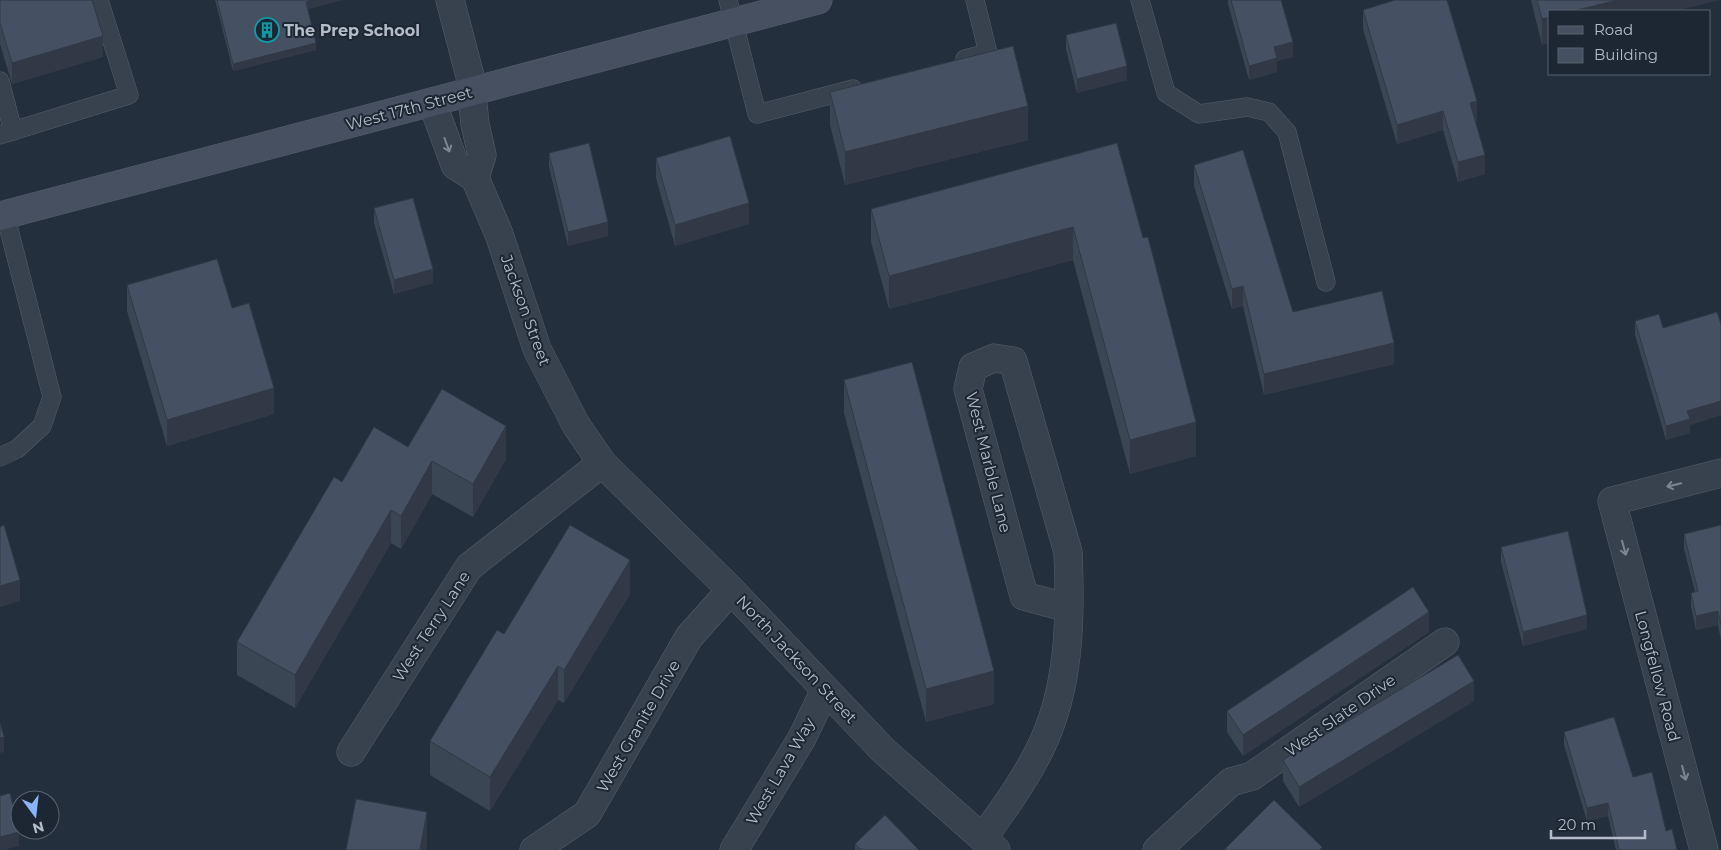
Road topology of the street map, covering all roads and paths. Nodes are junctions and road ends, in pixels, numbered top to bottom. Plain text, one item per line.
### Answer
1 (99, 0) edge
2 (450, 0) edge
3 (818, 0) edge
4 (975, 0) edge
5 (1140, 0) edge
6 (730, 11) edge
7 (949, 63) edge
8 (0, 80) edge
9 (872, 84) edge
10 (472, 91) junction
11 (432, 102) junction
12 (6, 133) edge
13 (475, 178) junction
14 (3, 215) edge
15 (1326, 282) dead end
16 (0, 456) edge
17 (602, 463) junction
18 (1721, 473) edge
19 (731, 590) junction
20 (1068, 608) junction
21 (1445, 642) dead end
22 (825, 690) junction
23 (351, 752) dead end
24 (989, 844) edge
25 (534, 850) edge
26 (734, 850) edge
27 (1156, 850) edge
28 (1704, 850) edge

1 - 12 lane
2 - 10 street
3 - 6 main road, West 17th Street
4 - 7 lane
5 - 15 lane
6 - 9 lane
6 - 10 main road, West 17th Street
8 - 12 lane
10 - 11 main road, West 17th Street
10 - 13 street
11 -> 13 street
11 - 14 main road, West 17th Street
13 - 17 street, Jackson Street
14 - 16 lane
17 - 19 street, North Jackson Street
17 - 23 street, West Terry Lane
18 -> 28 street, Longfellow Road
19 - 22 street, North Jackson Street
19 - 25 street, West Granite Drive
20 - 20 street, West Marble Lane
20 - 24 street, West Marble Lane
21 - 27 street, West Slate Drive
22 - 24 street, North Jackson Street
22 - 26 street, West Lava Way

